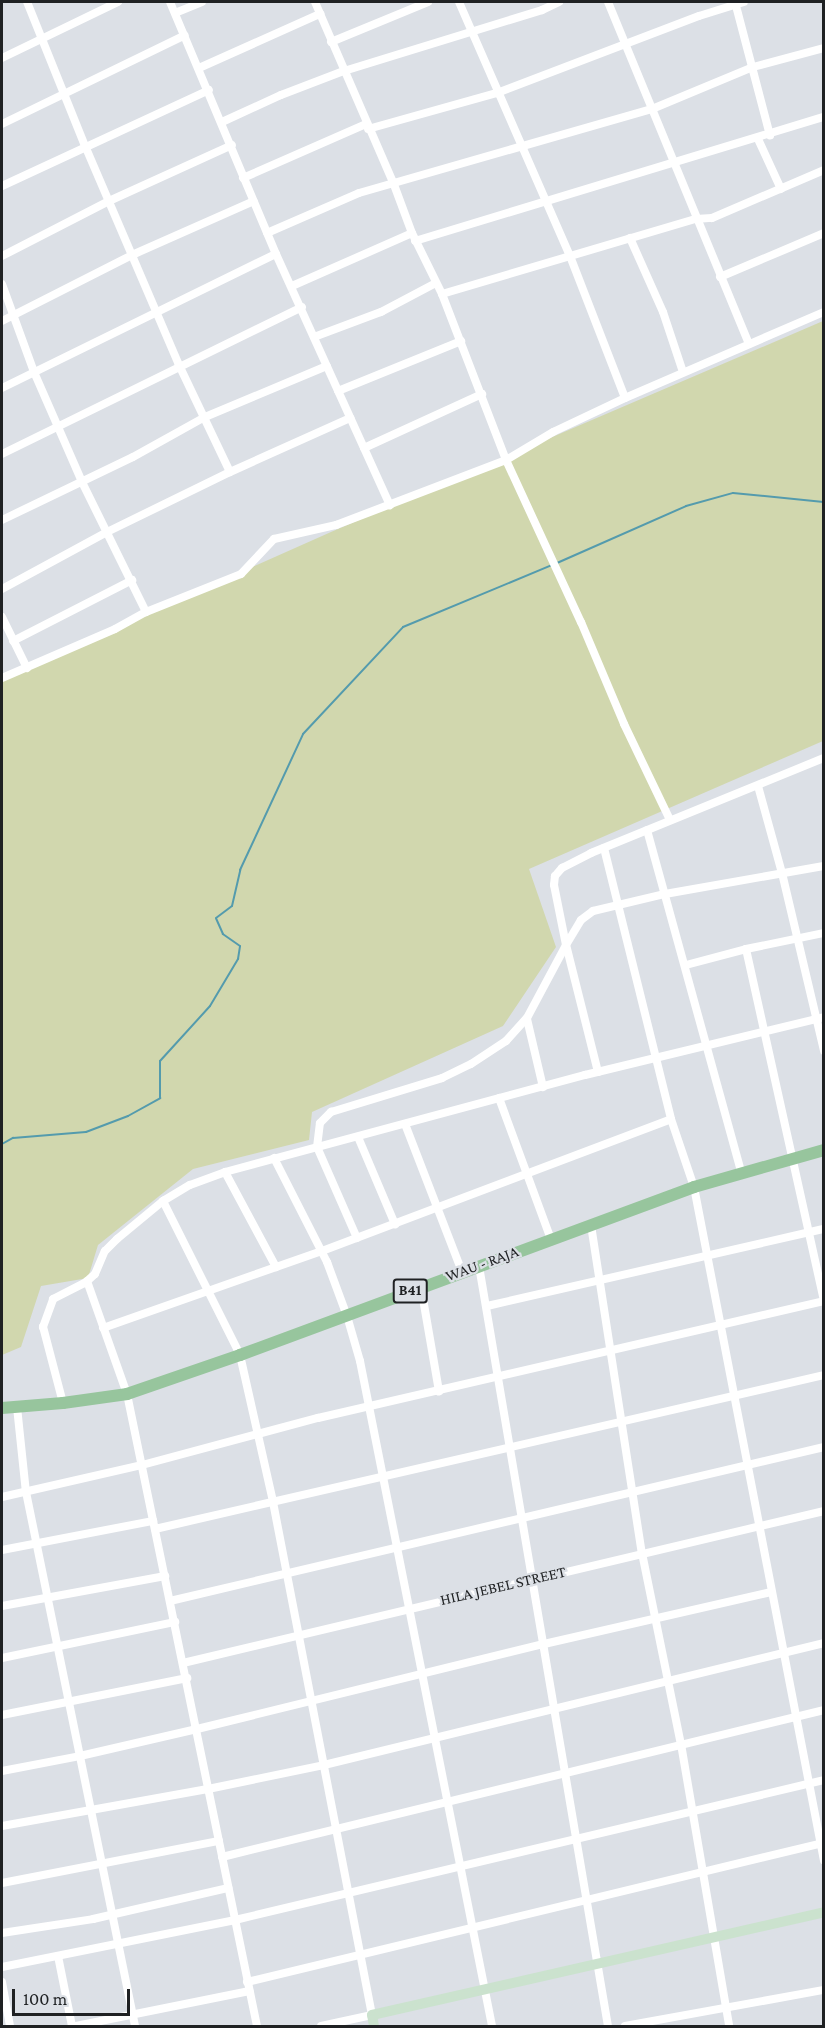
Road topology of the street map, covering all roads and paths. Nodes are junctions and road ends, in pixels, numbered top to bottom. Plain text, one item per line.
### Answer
1 (27, 2) edge
2 (118, 2) edge
3 (170, 2) edge
4 (202, 2) edge
5 (315, 2) edge
6 (428, 2) edge
7 (459, 2) edge
8 (559, 2) edge
9 (608, 2) edge
10 (739, 2) edge
11 (175, 14) junction
12 (320, 14) junction
13 (471, 33) junction
14 (185, 35) junction
15 (41, 38) junction
16 (330, 42) junction
17 (625, 44) junction
18 (824, 48) edge
19 (2, 58) edge
20 (753, 67) junction
21 (199, 68) junction
22 (344, 71) junction
23 (209, 90) junction
24 (64, 93) junction
25 (497, 93) junction
26 (652, 109) junction
27 (824, 117) edge
28 (222, 122) junction
29 (2, 124) edge
30 (367, 127) junction
31 (770, 135) junction
32 (758, 139) junction
33 (85, 146) junction
34 (232, 146) junction
35 (521, 147) junction
36 (673, 163) junction
37 (824, 170) edge
38 (243, 177) junction
39 (393, 182) junction
40 (2, 186) edge
41 (781, 189) junction
42 (109, 201) junction
43 (254, 201) junction
44 (545, 201) junction
45 (696, 219) junction
46 (267, 232) junction
47 (824, 233) edge
48 (414, 237) junction
49 (630, 238) junction
50 (276, 254) junction
51 (132, 255) junction
52 (2, 256) edge
53 (570, 256) junction
54 (720, 277) junction
55 (436, 283) junction
56 (2, 284) edge
57 (292, 286) junction
58 (442, 294) junction
59 (302, 307) junction
60 (156, 310) junction
61 (824, 312) edge
62 (13, 314) junction
63 (2, 321) edge
64 (314, 337) junction
65 (460, 341) junction
66 (749, 344) junction
67 (179, 365) junction
68 (327, 366) junction
69 (34, 372) junction
70 (683, 372) junction
71 (2, 388) edge
72 (338, 391) junction
73 (482, 394) junction
74 (625, 398) junction
75 (205, 417) junction
76 (350, 418) junction
77 (58, 426) junction
78 (364, 448) junction
79 (2, 454) edge
80 (506, 460) junction
81 (230, 472) junction
82 (82, 482) junction
83 (390, 505) junction
84 (2, 520) edge
85 (107, 532) junction
86 (132, 580) junction
87 (2, 589) edge
88 (146, 612) junction
89 (2, 617) edge
90 (13, 641) junction
91 (27, 668) junction
92 (2, 678) edge
93 (824, 758) edge
94 (758, 786) junction
95 (670, 820) junction
96 (647, 830) junction
97 (604, 848) junction
98 (824, 866) edge
99 (782, 873) junction
100 (664, 894) junction
101 (616, 905) junction
102 (824, 933) edge
103 (797, 938) junction
104 (566, 945) junction
105 (746, 949) junction
106 (686, 964) junction
107 (820, 1018) edge
108 (527, 1019) junction
109 (764, 1031) junction
110 (706, 1046) junction
111 (824, 1051) edge
112 (657, 1058) junction
113 (598, 1072) junction
114 (543, 1087) junction
115 (500, 1098) junction
116 (671, 1119) junction
117 (405, 1124) junction
118 (358, 1137) junction
119 (317, 1147) junction
120 (824, 1150) edge
121 (274, 1158) junction
122 (791, 1158) junction
123 (225, 1172) junction
124 (741, 1172) junction
125 (526, 1173) junction
126 (694, 1187) junction
127 (164, 1201) junction
128 (438, 1208) junction
129 (395, 1224) junction
130 (591, 1225) junction
131 (824, 1229) edge
132 (808, 1233) junction
133 (357, 1238) junction
134 (551, 1239) junction
135 (322, 1251) junction
136 (706, 1255) junction
137 (479, 1266) junction
138 (276, 1267) junction
139 (462, 1272) junction
140 (87, 1281) junction
141 (599, 1281) junction
142 (421, 1287) junction
143 (209, 1291) junction
144 (824, 1301) edge
145 (487, 1306) junction
146 (347, 1316) junction
147 (719, 1324) junction
148 (103, 1328) junction
149 (610, 1350) junction
150 (240, 1355) junction
151 (824, 1375) edge
152 (499, 1377) junction
153 (440, 1391) junction
154 (127, 1394) junction
155 (732, 1395) junction
156 (63, 1403) junction
157 (17, 1407) junction
158 (370, 1407) junction
159 (2, 1408) edge
160 (621, 1421) junction
161 (258, 1433) junction
162 (511, 1447) junction
163 (824, 1447) edge
164 (142, 1465) junction
165 (745, 1465) junction
166 (384, 1476) junction
167 (26, 1492) junction
168 (632, 1492) junction
169 (2, 1497) edge
170 (273, 1502) junction
171 (824, 1511) edge
172 (523, 1519) junction
173 (153, 1521) junction
174 (757, 1526) junction
175 (155, 1529) junction
176 (37, 1544) junction
177 (398, 1548) junction
178 (2, 1550) edge
179 (642, 1553) junction
180 (287, 1574) junction
181 (165, 1576) junction
182 (533, 1579) junction
183 (771, 1592) junction
184 (48, 1598) junction
185 (170, 1601) junction
186 (2, 1606) edge
187 (410, 1609) junction
188 (655, 1617) junction
189 (175, 1622) junction
190 (298, 1635) junction
191 (824, 1643) edge
192 (544, 1644) junction
193 (58, 1646) junction
194 (784, 1653) junction
195 (2, 1658) edge
196 (183, 1663) junction
197 (423, 1674) junction
198 (187, 1678) junction
199 (668, 1682) junction
200 (311, 1701) junction
201 (69, 1702) junction
202 (555, 1708) junction
203 (824, 1710) edge
204 (2, 1715) edge
205 (796, 1716) junction
206 (198, 1729) junction
207 (435, 1737) junction
208 (681, 1744) junction
209 (80, 1756) junction
210 (324, 1765) junction
211 (2, 1771) edge
212 (566, 1773) junction
213 (824, 1779) edge
214 (809, 1783) junction
215 (208, 1789) junction
216 (448, 1801) junction
217 (91, 1809) junction
218 (692, 1811) junction
219 (2, 1826) edge
220 (336, 1829) junction
221 (577, 1838) junction
222 (219, 1841) junction
223 (822, 1843) edge
224 (222, 1857) junction
225 (824, 1861) edge
226 (102, 1863) junction
227 (460, 1865) junction
228 (702, 1872) junction
229 (2, 1883) edge
230 (228, 1888) junction
231 (348, 1892) junction
232 (587, 1900) junction
233 (824, 1912) edge
234 (112, 1914) junction
235 (235, 1920) junction
236 (473, 1928) junction
237 (2, 1933) edge
238 (715, 1938) junction
239 (118, 1943) junction
240 (360, 1955) junction
241 (58, 1956) junction
242 (598, 1964) junction
243 (2, 1967) edge
244 (2, 1984) edge
245 (248, 1987) junction
246 (484, 1989) junction
247 (824, 1990) edge
248 (726, 2008) junction
249 (133, 2015) junction
250 (372, 2015) junction
251 (660, 2023) edge
252 (10, 2026) edge
253 (74, 2026) edge
254 (135, 2026) edge
255 (256, 2026) edge
256 (321, 2026) edge
257 (374, 2026) edge
258 (492, 2026) edge
259 (608, 2026) edge
260 (625, 2026) edge
261 (729, 2026) edge

1 - 15 street
2 - 15 street
3 - 11 street
4 - 11 street
5 - 12 street
6 - 16 street
7 - 13 street
8 - 13 street
9 - 17 street
10 - 17 street
10 - 20 street
11 - 14 street
12 - 16 street
12 - 21 street
13 - 22 street
13 - 25 street
14 - 21 street
14 - 24 street
15 - 19 street
15 - 24 street
16 - 22 street
17 - 25 street
17 - 26 street
18 - 20 street
20 - 26 street
20 - 31 street
21 - 23 street
22 - 28 street
22 - 30 street
23 - 28 street
23 - 33 street
24 - 29 street
24 - 33 street
25 - 30 street
25 - 35 street
26 - 35 street
26 - 36 street
27 - 31 street
28 - 34 street
30 - 38 street
30 - 39 street
31 - 32 street
32 - 36 street
32 - 41 street
33 - 40 street
33 - 42 street
34 - 38 street
34 - 42 street
35 - 39 street
35 - 44 street
36 - 44 street
36 - 45 street
37 - 41 street
38 - 43 street
39 - 46 street
39 - 48 street
41 - 45 street
42 - 51 street
42 - 52 street
43 - 46 street
43 - 51 street
44 - 48 street
44 - 53 street
45 - 49 street
45 - 54 street
46 - 50 street
47 - 54 street
48 - 55 street
48 - 57 street
49 - 53 street
49 - 70 street
50 - 57 street
50 - 60 street
51 - 60 street
51 - 62 street
53 - 58 street
53 - 74 street
54 - 66 street
55 - 58 street
55 - 64 street
56 - 62 street
57 - 59 street
58 - 65 street
59 - 64 street
59 - 67 street
60 - 67 street
60 - 69 street
61 - 66 street
62 - 63 street
62 - 69 street
64 - 68 street
65 - 72 street
65 - 73 street
66 - 70 street
67 - 75 street
67 - 77 street
68 - 72 street
68 - 75 street
69 - 71 street
69 - 77 street
70 - 74 street
72 - 76 street
73 - 78 street
73 - 80 street
74 - 80 street
75 - 81 street
75 - 82 street
76 - 78 street
76 - 81 street
77 - 79 street
77 - 82 street
78 - 83 street
80 - 83 street
80 - 95 street
81 - 85 street
82 - 84 street
82 - 85 street
83 - 88 street
85 - 86 street
85 - 87 street
86 - 88 street
86 - 90 street
88 - 91 street
89 - 90 street
90 - 91 street
91 - 92 street
93 - 94 street
94 - 95 street
94 - 99 street
95 - 96 street
96 - 97 street
96 - 100 street
97 - 101 street
97 - 104 street
98 - 99 street
99 - 100 street
99 - 103 street
100 - 101 street
100 - 106 street
101 - 104 street
101 - 112 street
102 - 103 street
103 - 105 street
103 - 107 street
104 - 108 street
104 - 113 street
105 - 106 street
105 - 109 street
106 - 110 street
107 - 109 street
107 - 111 street
108 - 114 street
108 - 119 street
109 - 110 street
109 - 122 street
110 - 112 street
110 - 124 street
112 - 113 street
112 - 116 street
113 - 114 street
114 - 115 street
115 - 117 street
115 - 125 street
116 - 125 street
116 - 126 street
117 - 118 street
117 - 128 street
118 - 119 street
118 - 129 street
119 - 121 street
119 - 133 street
120 - 122 main road, WAU - RAJA / B41
121 - 123 street
121 - 135 street
122 - 124 main road, WAU - RAJA / B41
122 - 132 street
123 - 127 street
123 - 138 street
124 - 126 main road, WAU - RAJA / B41
125 - 128 street
125 - 134 street
126 - 130 main road, WAU - RAJA / B41
126 - 136 street
127 - 140 street
127 - 143 street
128 - 129 street
128 - 139 street
129 - 133 street
130 - 134 main road, WAU - RAJA / B41
130 - 141 street
131 - 132 street
132 - 136 street
132 - 144 street
133 - 135 street
134 - 137 main road, WAU - RAJA / B41
135 - 138 street
135 - 146 street
136 - 141 street
136 - 147 street
137 - 139 main road, WAU - RAJA / B41
137 - 145 street
138 - 143 street
139 - 142 main road, WAU - RAJA / B41
140 - 148 street
140 - 156 street
141 - 145 street
141 - 149 street
142 - 146 main road, WAU - RAJA / B41
142 - 153 street
143 - 148 street
143 - 150 street
144 - 147 street
145 - 152 street
146 - 150 main road, WAU - RAJA / B41
146 - 158 street
147 - 149 street
147 - 155 street
148 - 154 street
149 - 152 street
149 - 160 street
150 - 154 main road, WAU - RAJA / B41
150 - 161 street
151 - 155 street
152 - 153 street
152 - 162 street
153 - 158 street
154 - 156 main road, WAU - RAJA / B41
154 - 164 street
155 - 160 street
155 - 165 street
156 - 157 main road, WAU - RAJA / B41
157 - 159 main road, WAU - RAJA / B41
157 - 167 street
158 - 161 street
158 - 166 street
160 - 162 street
160 - 168 street
161 - 164 street
161 - 170 street
162 - 166 street
162 - 172 street
163 - 165 street
164 - 167 street
164 - 173 street
165 - 168 street
165 - 174 street
166 - 170 street
166 - 177 street
167 - 169 street
167 - 176 street
168 - 172 street
168 - 179 street
170 - 175 street
170 - 180 street
171 - 174 street, HILA JEBEL STREET
172 - 177 street
172 - 182 street
173 - 175 street
173 - 176 street
174 - 179 street, HILA JEBEL STREET
174 - 183 street
175 - 181 street
176 - 178 street
176 - 184 street
177 - 180 street
177 - 187 street
179 - 182 street, HILA JEBEL STREET
179 - 188 street
180 - 185 street
180 - 190 street
181 - 184 street
181 - 185 street
182 - 187 street, HILA JEBEL STREET
182 - 192 street
183 - 188 street
183 - 194 street
184 - 186 street
184 - 193 street
185 - 189 street
187 - 190 street, HILA JEBEL STREET
187 - 197 street
188 - 192 street
188 - 199 street
189 - 193 street
189 - 196 street
190 - 196 street, HILA JEBEL STREET
190 - 200 street
191 - 194 street
192 - 197 street
192 - 202 street
193 - 195 street
193 - 201 street
194 - 199 street
194 - 205 street
196 - 198 street
197 - 200 street
197 - 207 street
198 - 201 street
198 - 206 street
199 - 202 street
199 - 208 street
200 - 206 street
200 - 210 street
201 - 204 street
201 - 209 street
202 - 207 street
202 - 212 street
203 - 205 street
205 - 208 street
205 - 214 street
206 - 209 street
206 - 215 street
207 - 210 street
207 - 216 street
208 - 212 street
208 - 218 street
209 - 211 street
209 - 217 street
210 - 215 street
210 - 220 street
212 - 216 street
212 - 221 street
213 - 214 street
214 - 218 street
214 - 223 street
215 - 217 street
215 - 222 street
216 - 220 street
216 - 227 street
217 - 219 street
217 - 226 street
218 - 221 street
218 - 228 street
220 - 224 street
220 - 231 street
221 - 227 street
221 - 232 street
222 - 224 street
222 - 226 street
223 - 225 street
223 - 228 street
224 - 230 street
226 - 229 street
226 - 234 street
227 - 231 street
227 - 236 street
228 - 232 street
228 - 238 street
230 - 234 street
230 - 235 street
231 - 235 street
231 - 240 street
232 - 236 street
232 - 242 street
233 - 238 street
234 - 237 street
234 - 239 street
235 - 239 street
235 - 245 street
236 - 240 street
236 - 246 street
238 - 242 street
238 - 248 street
239 - 241 street
239 - 249 street
240 - 245 street
240 - 250 street
241 - 243 street
241 - 253 street
242 - 246 street
242 - 259 street
244 - 252 street
245 - 249 street
245 - 255 street
246 - 250 street
246 - 258 street
247 - 248 street
248 - 251 street
248 - 261 street
249 - 253 street
249 - 254 street
250 - 256 street
250 - 257 street
251 - 260 street

